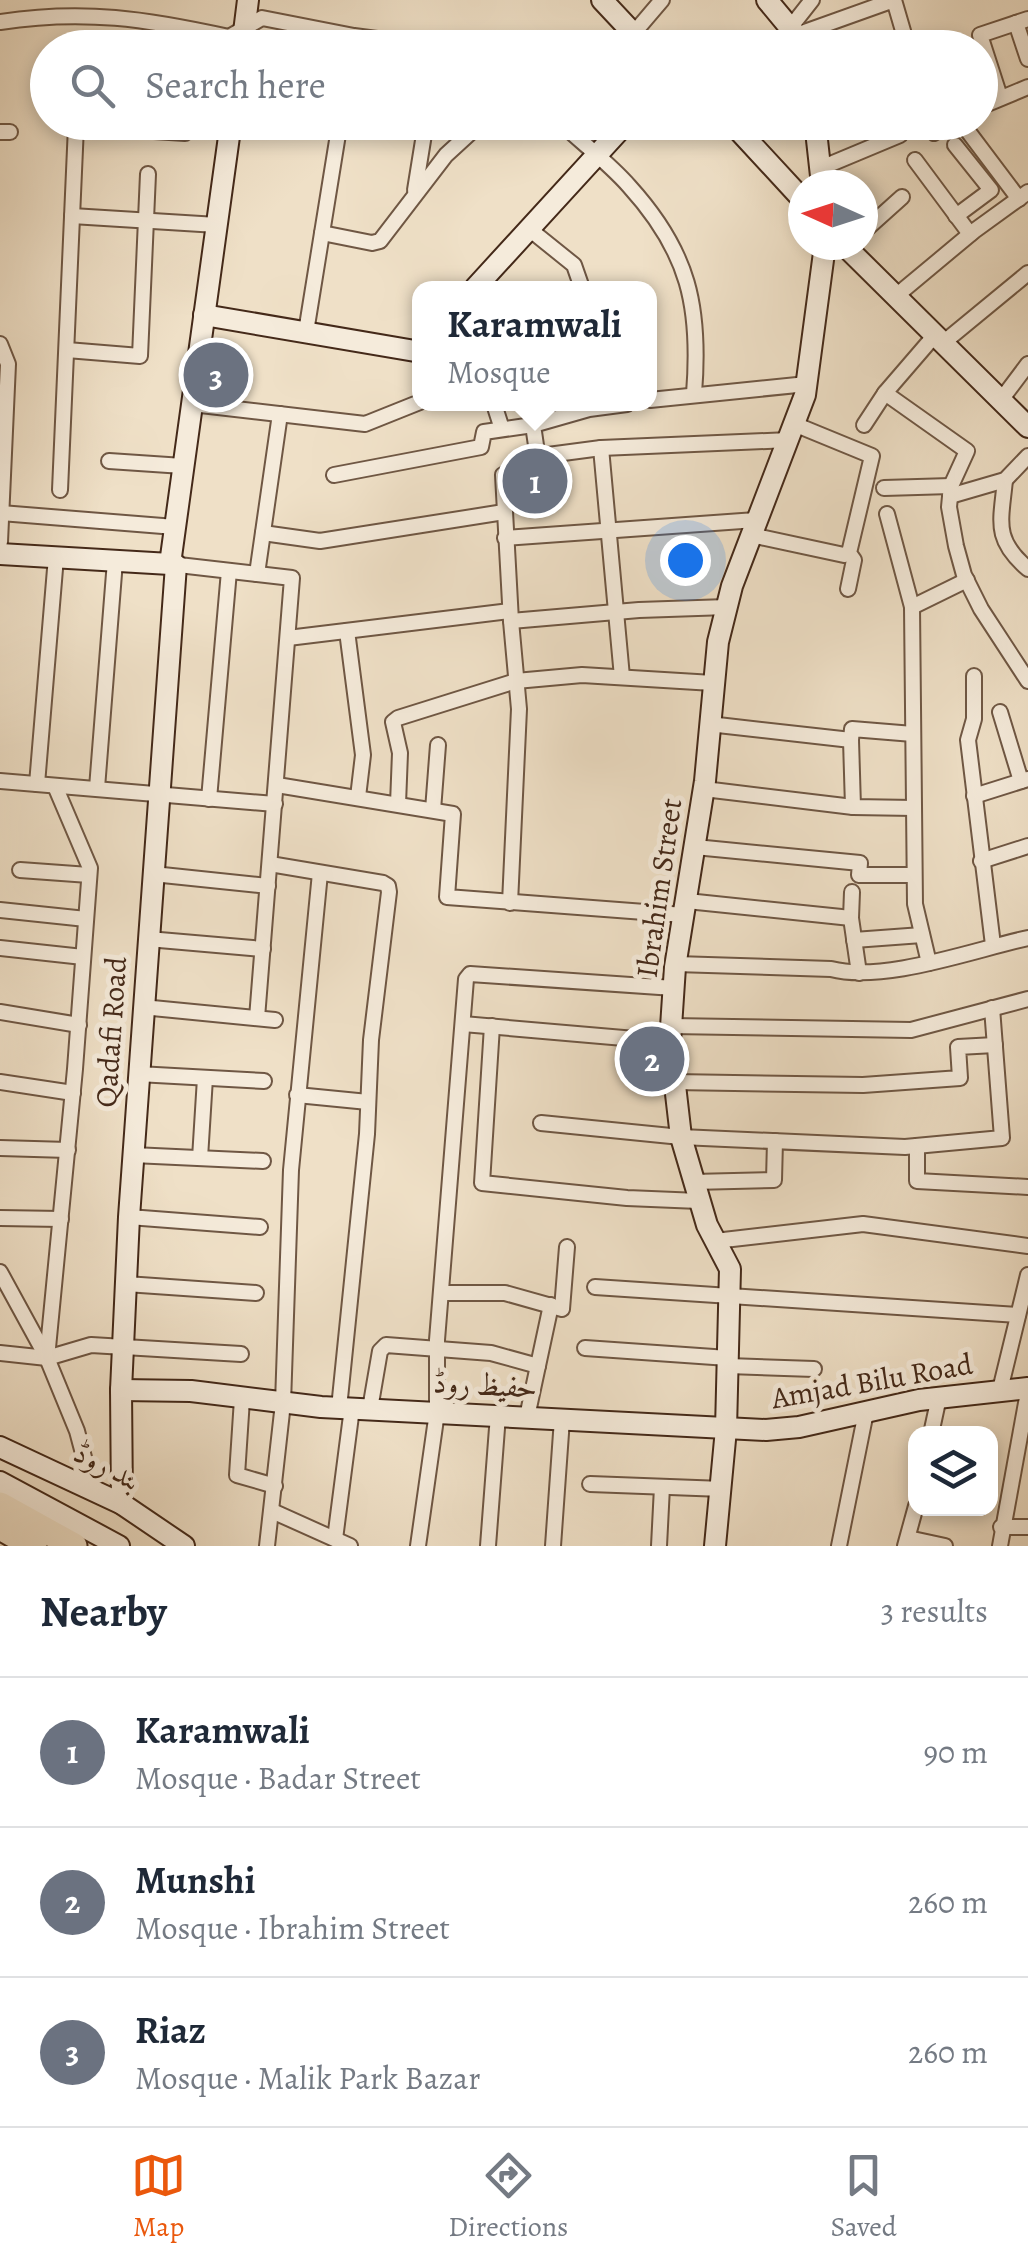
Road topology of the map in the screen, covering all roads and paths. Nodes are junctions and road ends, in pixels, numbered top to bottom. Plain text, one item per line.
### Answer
1 (248, 0) edge
2 (602, 0) edge
3 (662, 0) edge
4 (767, 0) edge
5 (812, 0) edge
6 (1022, 21) edge
7 (0, 22) edge
8 (197, 30) edge
9 (244, 30) edge
10 (251, 30) edge
11 (308, 30) edge
12 (630, 30) edge
13 (646, 30) edge
14 (790, 30) edge
15 (798, 30) edge
16 (814, 30) edge
17 (903, 30) edge
18 (995, 30) edge
19 (1028, 59) edge
20 (1028, 87) edge
21 (998, 91) edge
22 (1000, 97) joint
23 (75, 140) edge
24 (229, 140) edge
25 (337, 140) edge
26 (423, 140) edge
27 (462, 140) edge
28 (579, 140) edge
29 (609, 140) edge
30 (748, 140) edge
31 (817, 140) edge
32 (890, 140) edge
33 (976, 140) edge
34 (955, 145) dead end
35 (594, 155) junction
36 (915, 160) dead end
37 (821, 170) edge
38 (833, 170) edge
39 (148, 174) dead end
40 (788, 184) edge
41 (414, 196) junction
42 (1023, 196) edge
43 (902, 197) dead end
44 (72, 216) junction
45 (956, 216) junction
46 (878, 219) edge
47 (146, 221) junction
48 (217, 225) junction
49 (528, 228) junction
50 (322, 233) junction
51 (970, 234) junction
52 (838, 260) edge
53 (856, 260) edge
54 (1028, 273) edge
55 (481, 281) edge
56 (580, 281) edge
57 (896, 296) junction
58 (204, 316) junction
59 (306, 332) junction
60 (939, 339) junction
61 (0, 344) edge
62 (67, 350) junction
63 (412, 350) edge
64 (1028, 364) edge
65 (807, 384) junction
66 (884, 393) junction
67 (694, 394) junction
68 (657, 399) edge
69 (1001, 400) junction
70 (192, 404) junction
71 (412, 405) edge
72 (496, 411) edge
73 (575, 411) edge
74 (280, 414) junction
75 (533, 425) junction
76 (864, 425) dead end
77 (1028, 426) edge
78 (502, 429) junction
79 (792, 432) junction
80 (600, 448) junction
81 (1028, 456) edge
82 (538, 460) junction
83 (108, 461) dead end
84 (183, 466) junction
85 (334, 475) dead end
86 (1005, 480) junction
87 (884, 488) dead end
88 (60, 490) dead end
89 (950, 491) junction
90 (504, 512) junction
91 (1, 513) edge
92 (887, 514) dead end
93 (175, 527) junction
94 (609, 528) junction
95 (753, 528) junction
96 (263, 533) junction
97 (506, 538) junction
98 (0, 542) edge
99 (850, 552) junction
100 (0, 554) edge
101 (56, 558) junction
102 (115, 561) junction
103 (173, 565) junction
104 (1028, 568) edge
105 (229, 571) junction
106 (257, 574) junction
107 (967, 580) junction
108 (848, 589) dead end
109 (727, 607) junction
110 (912, 607) junction
111 (616, 612) junction
112 (510, 616) junction
113 (347, 631) junction
114 (288, 638) junction
115 (622, 676) junction
116 (974, 676) dead end
117 (516, 681) junction
118 (1028, 681) edge
119 (713, 683) junction
120 (1000, 712) dead end
121 (710, 724) junction
122 (913, 734) junction
123 (851, 740) junction
124 (438, 745) dead end
125 (1025, 780) edge
126 (0, 781) edge
127 (36, 784) junction
128 (277, 784) junction
129 (55, 786) junction
130 (97, 788) junction
131 (704, 789) junction
132 (158, 794) junction
133 (974, 796) junction
134 (358, 797) junction
135 (209, 798) junction
136 (275, 804) junction
137 (398, 804) junction
138 (854, 807) junction
139 (914, 808) junction
140 (433, 810) junction
141 (1028, 846) edge
142 (695, 847) junction
143 (981, 860) junction
144 (270, 864) junction
145 (20, 870) dead end
146 (320, 873) junction
147 (154, 874) junction
148 (90, 875) junction
149 (914, 875) junction
150 (268, 886) junction
151 (852, 892) dead end
152 (510, 903) junction
153 (686, 908) junction
154 (0, 910) edge
155 (851, 918) junction
156 (86, 919) junction
157 (922, 935) junction
158 (1028, 938) edge
159 (148, 939) junction
160 (854, 940) junction
161 (993, 945) junction
162 (0, 948) edge
163 (263, 949) junction
164 (84, 957) junction
165 (930, 963) junction
166 (676, 964) junction
167 (859, 973) junction
168 (674, 988) junction
169 (1028, 999) edge
170 (142, 1007) junction
171 (992, 1008) junction
172 (0, 1012) edge
173 (257, 1018) junction
174 (275, 1020) dead end
175 (462, 1024) junction
176 (78, 1025) junction
177 (492, 1026) junction
178 (671, 1034) junction
179 (995, 1045) junction
180 (138, 1074) junction
181 (204, 1078) junction
182 (264, 1081) dead end
183 (0, 1082) edge
184 (674, 1082) junction
185 (73, 1093) junction
186 (297, 1096) junction
187 (368, 1102) junction
188 (541, 1123) dead end
189 (681, 1137) junction
190 (774, 1142) junction
191 (917, 1146) junction
192 (0, 1148) edge
193 (68, 1150) junction
194 (133, 1155) junction
195 (200, 1158) junction
196 (262, 1161) dead end
197 (1028, 1187) edge
198 (696, 1192) junction
199 (129, 1217) junction
200 (0, 1218) edge
201 (62, 1219) junction
202 (260, 1227) dead end
203 (715, 1241) junction
204 (1028, 1246) edge
205 (568, 1247) dead end
206 (0, 1272) edge
207 (1028, 1275) edge
208 (126, 1284) junction
209 (595, 1287) dead end
210 (5, 1289) edge
211 (442, 1292) junction
212 (256, 1293) dead end
213 (729, 1295) junction
214 (551, 1306) junction
215 (1018, 1315) junction
216 (437, 1348) junction
217 (584, 1348) dead end
218 (122, 1349) junction
219 (0, 1353) edge
220 (241, 1354) dead end
221 (47, 1358) junction
222 (728, 1362) junction
223 (538, 1366) junction
224 (814, 1369) dead end
225 (121, 1390) junction
226 (1000, 1390) junction
227 (1028, 1390) edge
228 (939, 1398) junction
229 (242, 1399) junction
230 (283, 1403) junction
231 (354, 1408) junction
232 (437, 1412) junction
233 (866, 1412) junction
234 (498, 1416) junction
235 (526, 1417) junction
236 (562, 1419) junction
237 (933, 1426) edge
238 (726, 1430) junction
239 (0, 1447) edge
240 (0, 1482) edge
241 (590, 1484) dead end
242 (274, 1486) junction
243 (662, 1487) junction
244 (723, 1489) junction
245 (93, 1492) junction
246 (122, 1504) junction
247 (0, 1505) edge
248 (272, 1511) junction
249 (914, 1516) edge
250 (0, 1527) edge
251 (1001, 1527) junction
252 (1028, 1528) edge
253 (336, 1539) junction
254 (907, 1542) edge
255 (717, 1545) edge
256 (34, 1546) edge
257 (74, 1546) edge
258 (119, 1546) edge
259 (184, 1546) edge
260 (267, 1546) edge
261 (350, 1546) edge
262 (418, 1546) edge
263 (488, 1546) edge
264 (553, 1546) edge
265 (659, 1546) edge
266 (839, 1546) edge
267 (945, 1546) edge
268 (1000, 1546) edge

1 - 9 street
2 - 12 street
3 - 13 street
4 - 14 street
5 - 15 street
6 - 18 street
6 - 19 street
7 - 8 street
10 - 11 street
16 - 17 street
20 - 22 street
21 - 22 street
23 - 44 street
24 - 48 street, Qadafi Road
25 - 50 street
26 - 41 street
27 - 41 street
28 - 35 street
29 - 35 street
30 - 40 street
31 - 37 street
32 - 38 street
33 - 42 street
34 - 45 street
35 - 49 street
35 - 67 street
36 - 45 street
39 - 47 street
41 - 50 street
42 - 51 street
43 - 46 street
44 - 47 street
44 - 62 street
45 - 51 street
47 - 48 street
47 - 62 street
48 - 58 street, Qadafi Road
49 - 55 street
49 - 56 street
50 - 59 street
51 - 57 street
52 - 65 street, Ibrahim Street
53 - 57 street
54 - 60 street
57 - 60 street
58 - 59 street
58 - 70 street, Qadafi Road
59 - 63 street
60 - 66 street
60 - 69 street
61 - 91 street
62 - 88 street
64 - 69 street
65 - 67 street
65 - 79 street, Ibrahim Street
66 - 76 street
66 - 89 street
67 - 68 street
69 - 77 street
70 - 74 street
70 - 84 street, Qadafi Road
71 - 74 street
72 - 78 street
73 - 75 street
74 - 96 street
75 - 78 street
75 - 82 street
78 - 85 street
79 - 80 street
79 - 95 street, Ibrahim Street
79 - 99 street
80 - 82 street
80 - 94 street
81 - 86 street
82 - 90 street
83 - 84 street
84 - 93 street, Qadafi Road
86 - 89 street
86 - 104 street
87 - 89 street
89 - 107 street
90 - 96 street
90 - 97 street
91 - 93 street
91 - 98 street
92 - 110 street
93 - 103 street, Qadafi Road
94 - 95 street
94 - 97 street
94 - 111 street
95 - 99 street
95 - 109 street, Ibrahim Street
96 - 106 street
97 - 112 street
99 - 108 street
100 - 101 street
101 - 102 street
101 - 127 street
102 - 103 street
102 - 130 street
103 - 105 street
103 - 132 street, Qadafi Road
105 - 106 street
105 - 135 street
106 - 114 street
107 - 110 street
107 - 118 street
109 - 111 street
109 - 119 street, Ibrahim Street
110 - 122 street
111 - 112 street
111 - 115 street
112 - 113 street
112 - 117 street
113 - 114 street
113 - 134 street
114 - 128 street
115 - 117 street
115 - 119 street
116 - 133 street
117 - 137 street
117 - 152 street
119 - 121 street, Ibrahim Street
120 - 125 street
121 - 123 street
121 - 131 street, Ibrahim Street
122 - 123 street
122 - 139 street
123 - 138 street
124 - 140 street
125 - 133 street
126 - 127 street
127 - 129 street
128 - 134 street
128 - 136 street
129 - 130 street
129 - 148 street
130 - 132 street
131 - 138 street
131 - 142 street, Ibrahim Street
132 - 135 street
132 - 147 street, Qadafi Road
133 - 143 street
134 - 137 street
135 - 136 street
136 - 144 street
137 - 140 street
138 - 139 street
139 - 149 street
140 - 152 street
141 - 143 street
142 - 149 street
142 - 153 street, Ibrahim Street
143 - 161 street
144 - 146 street
144 - 150 street
145 - 148 street
146 - 186 street
146 - 187 street
147 - 150 street
147 - 159 street, Qadafi Road
148 - 156 street
149 - 157 street
150 - 163 street
151 - 155 street
152 - 153 street
153 - 155 street
153 - 166 street, Ibrahim Street
154 - 156 street
155 - 160 street
156 - 164 street
157 - 160 street
157 - 165 street
158 - 161 street
159 - 163 street
159 - 170 street, Qadafi Road
160 - 167 street
161 - 165 street
162 - 164 street
163 - 173 street
164 - 176 street
165 - 167 street
166 - 167 street
166 - 168 street, Ibrahim Street
168 - 175 street
168 - 178 street, Ibrahim Street
169 - 171 street
170 - 173 street
170 - 180 street, Qadafi Road
171 - 178 street
171 - 179 street
172 - 176 street
173 - 174 street
175 - 177 street
175 - 211 street
176 - 185 street
177 - 178 street
177 - 198 street
178 - 184 street, Ibrahim Street
179 - 184 street
179 - 191 street
180 - 181 street
180 - 194 street, Qadafi Road
181 - 182 street
181 - 195 street
183 - 185 street
184 - 189 street, Ibrahim Street
185 - 193 street
186 - 187 street
186 - 230 street
187 - 231 street
188 - 189 street
189 - 190 street
189 - 198 street, Ibrahim Street
190 - 191 street
190 - 198 street
191 - 197 street
192 - 193 street
193 - 201 street
194 - 195 street
194 - 199 street, Qadafi Road
195 - 196 street
198 - 203 street, Ibrahim Street
199 - 202 street
199 - 208 street, Qadafi Road
200 - 201 street
201 - 221 street
203 - 204 street
203 - 213 street, Ibrahim Street
205 - 214 street
206 - 210 street
207 - 215 street
208 - 212 street
208 - 218 street, Qadafi Road
209 - 213 street
210 - 221 street
211 - 214 street
211 - 216 street
213 - 215 street
213 - 222 street, Ibrahim Street
214 - 223 street
215 - 226 street
216 - 223 street
216 - 231 street
216 - 232 street
217 - 222 street
218 - 220 street
218 - 221 street
218 - 225 street, Qadafi Road
219 - 221 street
221 - 245 street
222 - 224 street
222 - 238 street, Ibrahim Street
223 - 235 street
225 - 229 street, حفیظ روڈ
225 - 246 street, Qadafi Road
226 - 227 street, Amjad Bilu Road
226 - 228 street, Amjad Bilu Road
227 - 251 street
228 - 233 street, Amjad Bilu Road
228 - 237 street
229 - 230 street, حفیظ روڈ
229 - 242 street
230 - 231 street, حفیظ روڈ
230 - 242 street
231 - 232 street, حفیظ روڈ
231 - 253 street
232 - 234 street, حفیظ روڈ
232 - 262 street
233 - 238 street, Amjad Bilu Road
233 - 266 street
234 - 235 street, حفیظ روڈ
234 - 263 street
235 - 236 street, حفیظ روڈ
236 - 238 street, حفیظ روڈ
236 - 264 street
238 - 244 street, Ibrahim Street
239 - 245 street, بند روڈ
240 - 258 street
241 - 243 street
242 - 248 street
243 - 244 street
243 - 265 street
244 - 255 street, Ibrahim Street
245 - 246 street, بند روڈ
246 - 259 street, بند روڈ
247 - 257 highway
248 - 253 street
248 - 260 street
249 - 254 street
250 - 256 highway
251 - 252 street
251 - 268 street
253 - 261 street
254 - 267 street

